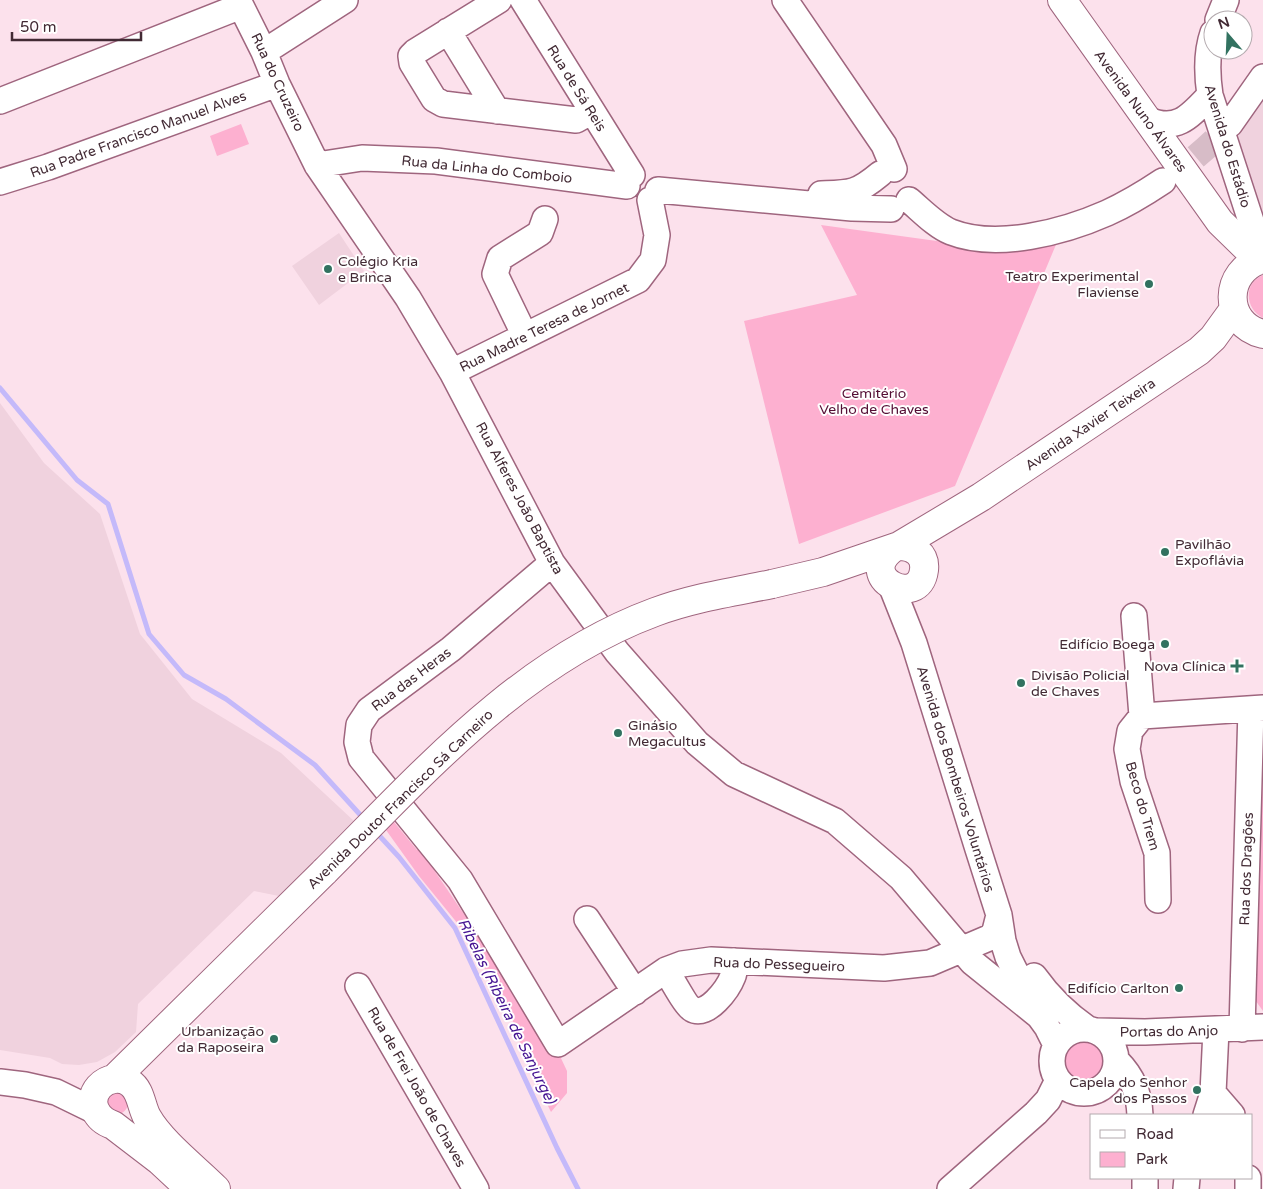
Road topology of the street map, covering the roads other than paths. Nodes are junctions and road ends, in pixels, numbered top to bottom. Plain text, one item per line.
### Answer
1 (345, 0) edge
2 (500, 0) edge
3 (523, 0) edge
4 (785, 0) edge
5 (1062, 0) edge
6 (239, 3) edge
7 (448, 31) junction
8 (264, 52) junction
9 (1208, 60) edge
10 (1263, 77) edge
11 (277, 84) junction
12 (1210, 95) junction
13 (0, 101) edge
14 (497, 111) junction
15 (592, 111) junction
16 (1148, 120) junction
17 (1230, 124) tunnel mouth
18 (317, 165) junction
19 (887, 172) junction
20 (0, 182) edge
21 (1163, 182) tunnel mouth
22 (644, 185) junction
23 (900, 204) junction
24 (545, 219) dead end
25 (1256, 263) edge
26 (1254, 329) edge
27 (525, 336) junction
28 (452, 372) junction
29 (980, 497) junction
30 (895, 548) junction
31 (552, 562) junction
32 (823, 572) junction
33 (922, 574) junction
34 (888, 583) junction
35 (1134, 616) dead end
36 (914, 643) junction
37 (1257, 709) edge
38 (1142, 716) junction
39 (1158, 900) dead end
40 (999, 915) junction
41 (587, 919) dead end
42 (961, 951) junction
43 (734, 961) junction
44 (666, 970) junction
45 (358, 986) dead end
46 (635, 992) junction
47 (1252, 1028) edge
48 (1092, 1030) junction
49 (1216, 1030) junction
50 (155, 1038) junction
51 (1060, 1041) junction
52 (558, 1044) joint
53 (1117, 1061) junction
54 (1058, 1080) junction
55 (0, 1082) edge
56 (140, 1099) junction
57 (105, 1101) junction
58 (1210, 1104) edge
59 (1140, 1114) edge
60 (1230, 1114) edge
61 (190, 1189) edge
62 (216, 1189) edge
63 (476, 1189) edge
64 (950, 1189) edge

1 - 8 street
2 - 7 street
3 - 15 street, Rua de Sá Reis
4 - 19 street
5 - 16 main road, Avenida Nuno Álvares
6 - 8 street, Rua do Cruzeiro
6 - 13 street
7 - 14 street
7 - 14 street
8 - 11 street, Rua do Cruzeiro
9 - 12 street, Avenida do Estádio
10 - 17 street
11 - 18 street, Rua do Cruzeiro
11 - 20 street, Rua Padre Francisco Manuel Alves
12 - 16 street
12 - 25 street, Avenida do Estádio
14 - 15 street
15 - 22 street, Rua de Sá Reis
16 - 25 main road, Avenida Nuno Álvares
18 - 22 street, Rua da Linha do Comboio
18 - 28 street, Rua Alferes João Baptista
19 - 22 street, Rua da Linha do Comboio
19 - 23 street
19 - 23 street
21 - 23 street
22 - 23 street, Rua da Linha do Comboio
22 - 27 street, Rua Madre Teresa de Jornet
24 - 27 street
25 - 26 main road
26 - 29 main road, Avenida Xavier Teixeira
27 - 28 street, Rua Madre Teresa de Jornet
28 - 31 street, Rua Alferes João Baptista
29 - 30 main road, Avenida Xavier Teixeira
29 - 33 main road, Avenida Xavier Teixeira
30 - 32 main road, Avenida Doutor Francisco Sá Carneiro
30 - 33 main road
30 - 34 main road
31 - 42 street, Rua Alferes João Baptista
31 - 52 street, Rua das Heras
32 - 34 main road, Avenida Doutor Francisco Sá Carneiro
32 - 50 main road, Avenida Doutor Francisco Sá Carneiro, bridge
33 - 34 main road
33 - 36 street, Avenida dos Bombeiros Voluntários
34 - 36 street, Avenida dos Bombeiros Voluntários
35 - 38 street
36 - 40 street, Avenida dos Bombeiros Voluntários
37 - 38 street
37 - 47 street, Rua dos Dragões
38 - 39 street, Beco do Trem
40 - 42 street, Rua do Pessegueiro
40 - 48 street, Avenida dos Bombeiros Voluntários
40 - 51 street, Avenida dos Bombeiros Voluntários
41 - 46 street
42 - 43 street, Rua do Pessegueiro
42 - 51 street, Rua Alferes João Baptista
43 - 44 street, Rua do Pessegueiro
43 - 44 street
44 - 46 street, Rua do Pessegueiro
45 - 63 street, Rua de Frei João de Chaves
46 - 52 street, Rua do Pessegueiro
47 - 49 street, Portas do Anjo
48 - 49 street, Portas do Anjo
48 - 51 street
48 - 53 street
49 - 58 street
50 - 56 main road, Avenida Doutor Francisco Sá Carneiro
50 - 57 main road, Avenida Doutor Francisco Sá Carneiro
51 - 54 street
53 - 54 street
53 - 59 street
54 - 64 street
55 - 57 street
56 - 57 main road
56 - 57 main road
56 - 62 main road
57 - 61 main road
58 - 60 street

